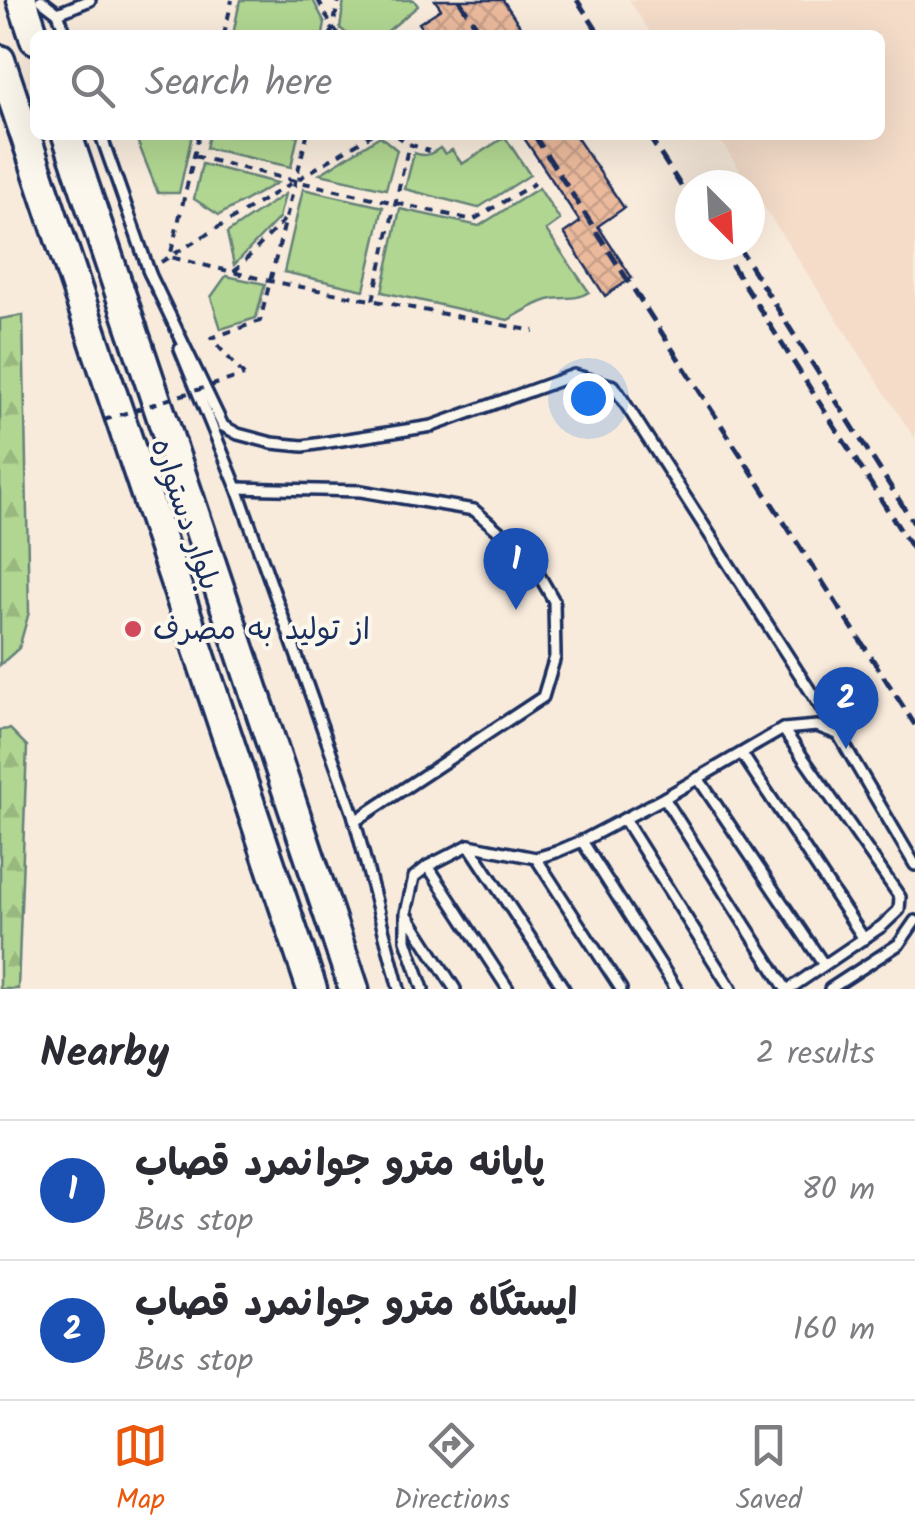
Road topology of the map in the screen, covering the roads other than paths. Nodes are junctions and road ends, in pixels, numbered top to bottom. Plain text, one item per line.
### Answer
1 (22, 0) edge
2 (42, 0) edge
3 (90, 0) edge
4 (58, 12) junction
5 (32, 30) edge
6 (64, 30) edge
7 (0, 60) edge
8 (69, 140) edge
9 (103, 140) edge
10 (148, 270) junction
11 (237, 488) junction
12 (783, 729) junction
13 (838, 734) junction
14 (742, 754) junction
15 (698, 778) junction
16 (664, 798) junction
17 (624, 819) junction
18 (355, 821) junction
19 (582, 842) junction
20 (469, 846) junction
21 (536, 858) junction
22 (915, 864) edge
23 (428, 866) junction
24 (406, 913) junction
25 (915, 922) edge
26 (864, 938) junction
27 (824, 964) junction
28 (312, 989) edge
29 (354, 989) edge
30 (399, 989) edge
31 (423, 989) edge
32 (455, 989) edge
33 (508, 989) edge
34 (564, 989) edge
35 (621, 989) edge
36 (676, 989) edge
37 (731, 989) edge
38 (788, 989) edge
39 (830, 989) edge

1 - 5 main road
2 - 4 lane
3 - 4 lane
4 - 6 lane
7 - 28 main road, بلوار دستواره
8 - 29 main road, بلوار دستواره
9 - 10 lane
10 - 11 lane
10 - 13 lane
11 - 18 lane
11 - 18 lane
12 - 13 lane
12 - 14 lane
12 - 26 lane
13 - 22 lane
14 - 15 lane
14 - 26 lane
15 - 16 lane
15 - 27 lane
16 - 17 lane
16 - 38 lane
17 - 19 lane
17 - 37 lane
18 - 30 lane
19 - 21 lane
19 - 36 lane
20 - 21 lane
20 - 23 lane
20 - 34 lane
21 - 35 lane
23 - 24 lane
23 - 33 lane
24 - 31 lane
24 - 32 lane
25 - 39 lane
26 - 27 lane
27 - 38 lane

